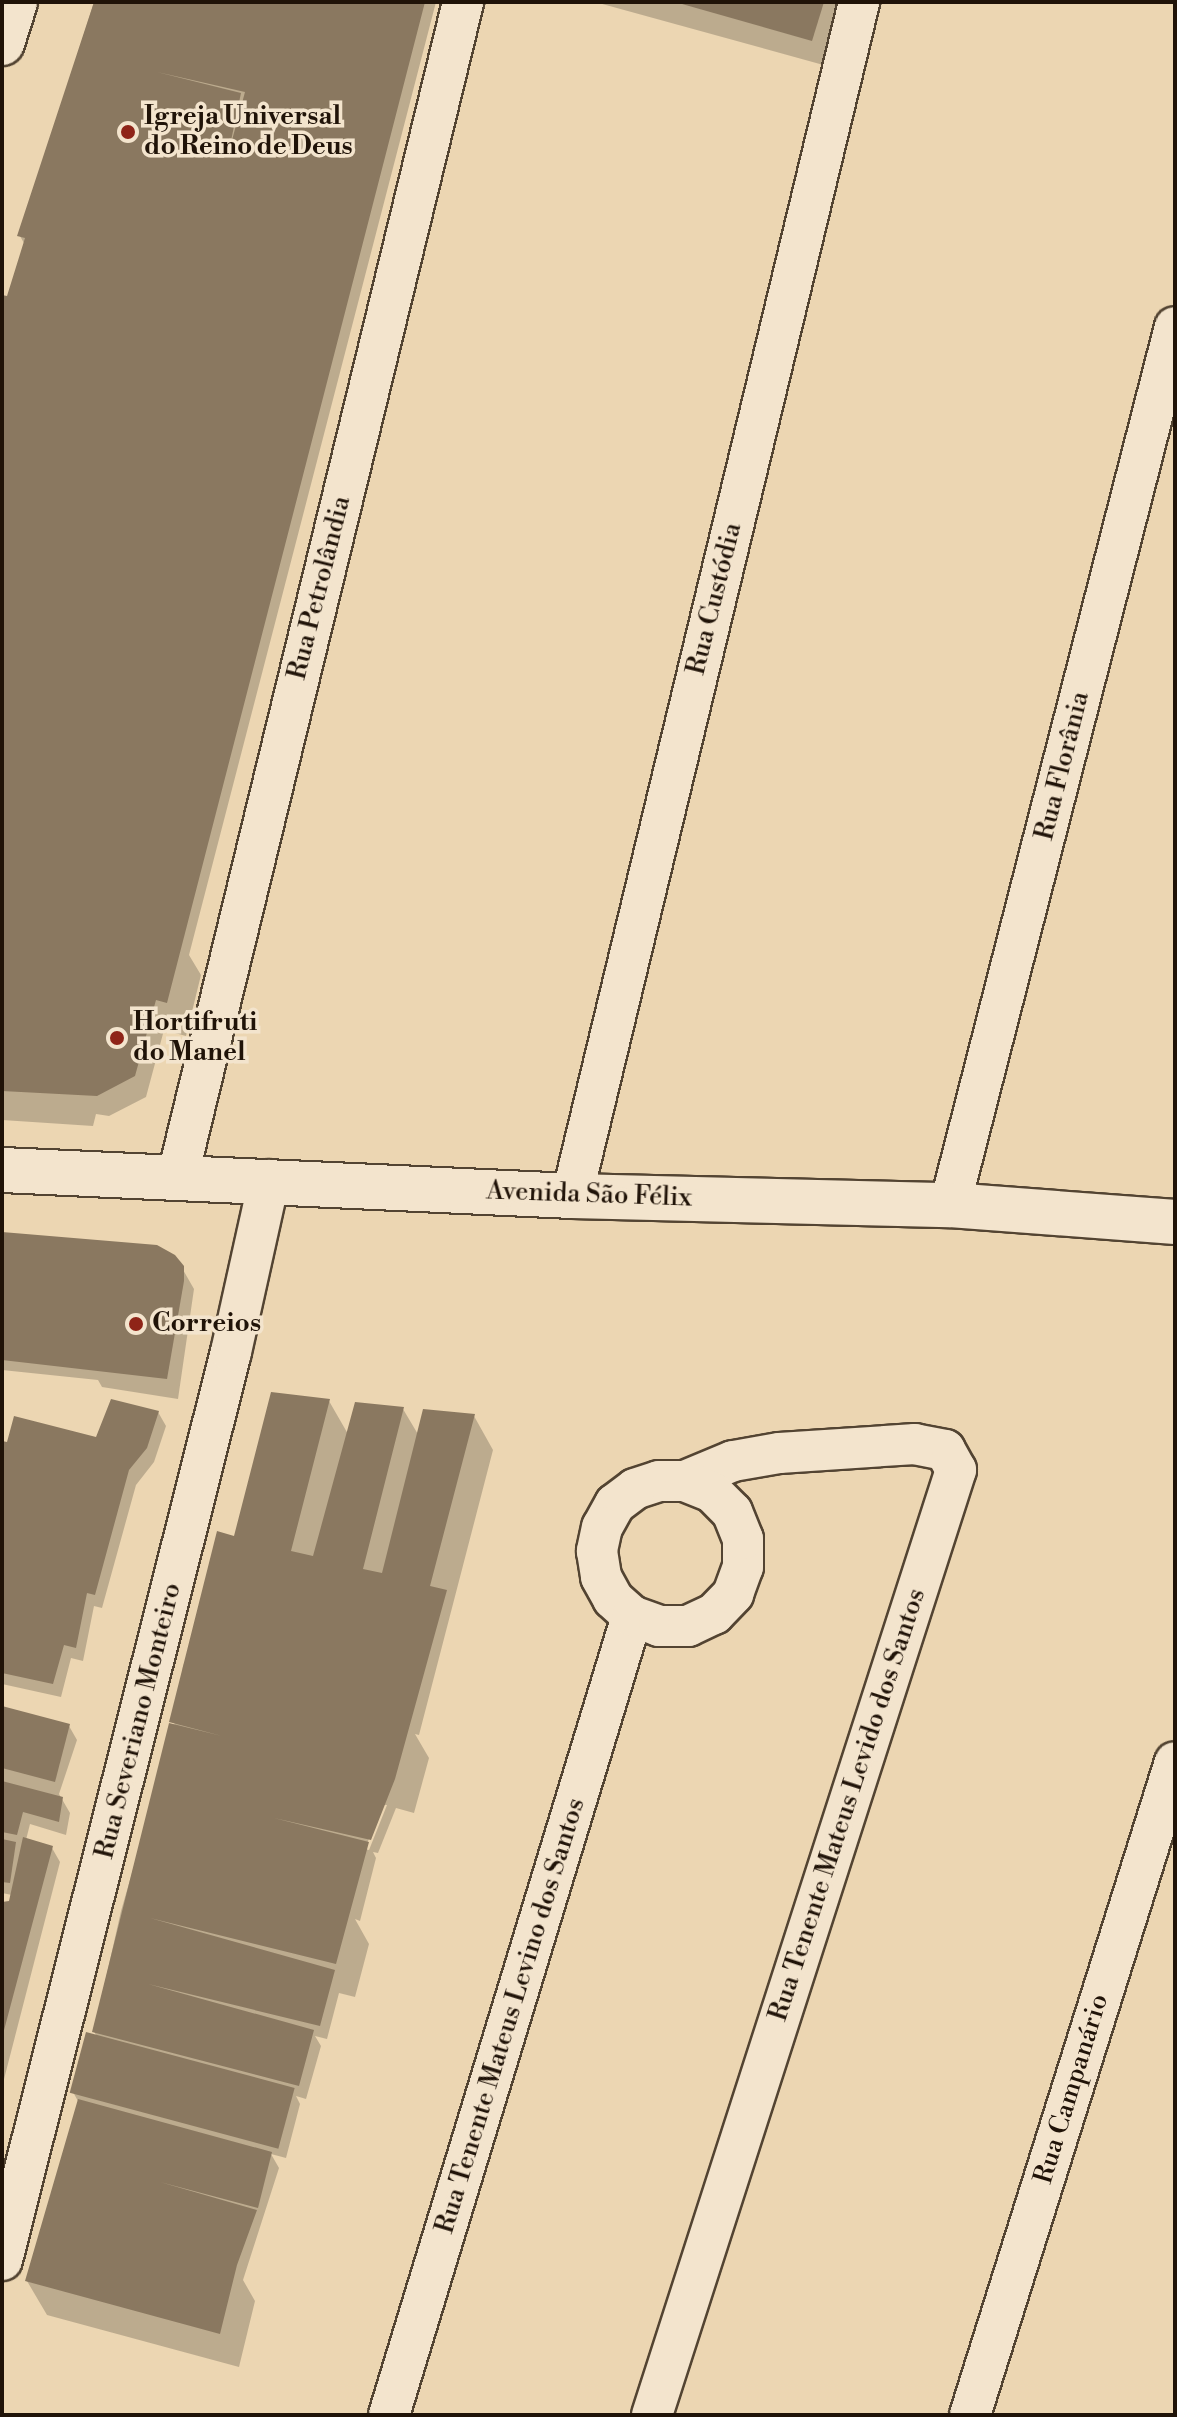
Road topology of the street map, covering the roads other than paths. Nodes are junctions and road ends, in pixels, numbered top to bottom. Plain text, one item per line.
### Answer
1 (15, 2) edge
2 (463, 2) edge
3 (859, 2) edge
4 (2, 43) edge
5 (1175, 327) edge
6 (2, 1170) edge
7 (178, 1175) junction
8 (269, 1180) junction
9 (572, 1196) junction
10 (950, 1205) junction
11 (1175, 1222) edge
12 (685, 1481) junction
13 (632, 1616) junction
14 (1175, 1762) edge
15 (2, 2260) edge
16 (389, 2415) edge
17 (652, 2415) edge
18 (970, 2415) edge

1 - 4 street
2 - 7 street, Rua Petrolândia
3 - 9 street, Rua Custódia
5 - 10 street, Rua Florânia
6 - 7 street, Avenida São Félix
7 - 8 street, Avenida São Félix
8 - 9 street, Avenida São Félix
8 - 15 street, Rua Severiano Monteiro
9 - 10 street, Avenida São Félix
10 - 11 street, Avenida São Félix
12 - 13 street
12 - 13 street
12 - 17 street, Rua Tenente Mateus Levido dos Santos
13 - 16 street, Rua Tenente Mateus Levino dos Santos
14 - 18 street, Rua Campanário

